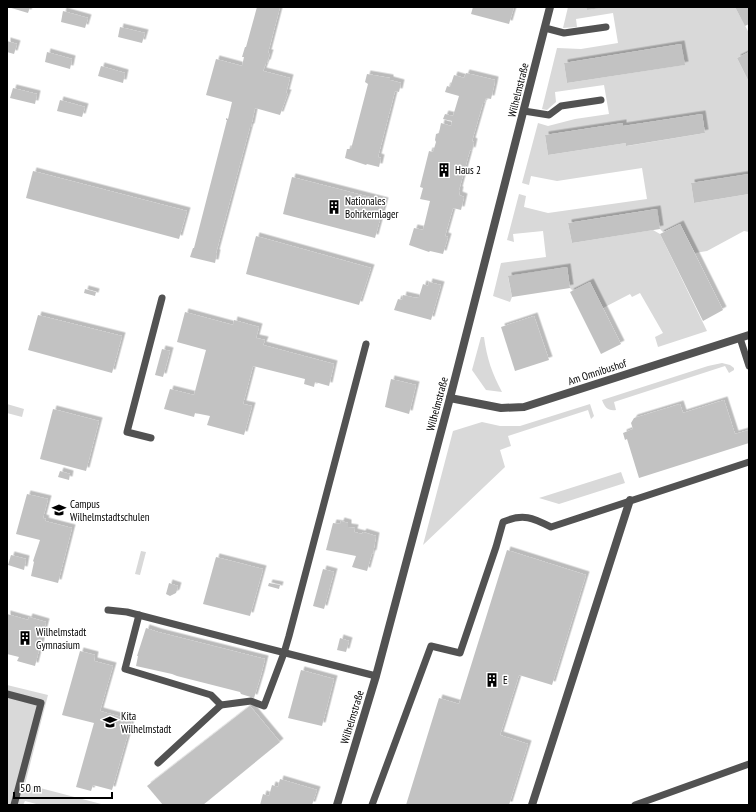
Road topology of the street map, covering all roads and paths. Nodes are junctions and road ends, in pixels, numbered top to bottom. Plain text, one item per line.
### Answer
1 (550, 7) edge
2 (606, 27) dead end
3 (545, 28) junction
4 (600, 100) dead end
5 (524, 112) junction
6 (162, 298) dead end
7 (749, 335) edge
8 (740, 338) junction
9 (366, 344) dead end
10 (749, 366) edge
11 (450, 398) junction
12 (152, 438) dead end
13 (749, 462) edge
14 (630, 500) junction
15 (108, 610) dead end
16 (139, 615) junction
17 (284, 653) junction
18 (376, 676) junction
19 (7, 694) edge
20 (221, 704) junction
21 (158, 763) dead end
22 (749, 764) edge
23 (14, 805) edge
24 (337, 805) edge
25 (372, 805) edge
26 (532, 805) edge
27 (635, 805) edge

1 - 3 street, Wilhelmstraße
2 - 3 lane
3 - 5 street, Wilhelmstraße
4 - 5 lane
5 - 11 street, Wilhelmstraße
6 - 12 lane
7 - 8 street, Am Omnibushof
8 - 10 lane
8 - 11 street, Am Omnibushof
9 - 17 lane
11 - 18 street, Wilhelmstraße
13 - 14 lane
14 - 25 lane
14 - 26 street
15 - 16 lane
16 - 17 lane
16 - 20 lane
17 - 18 lane
17 - 20 lane
18 - 24 street, Wilhelmstraße
19 - 23 lane
20 - 21 lane
22 - 27 lane

